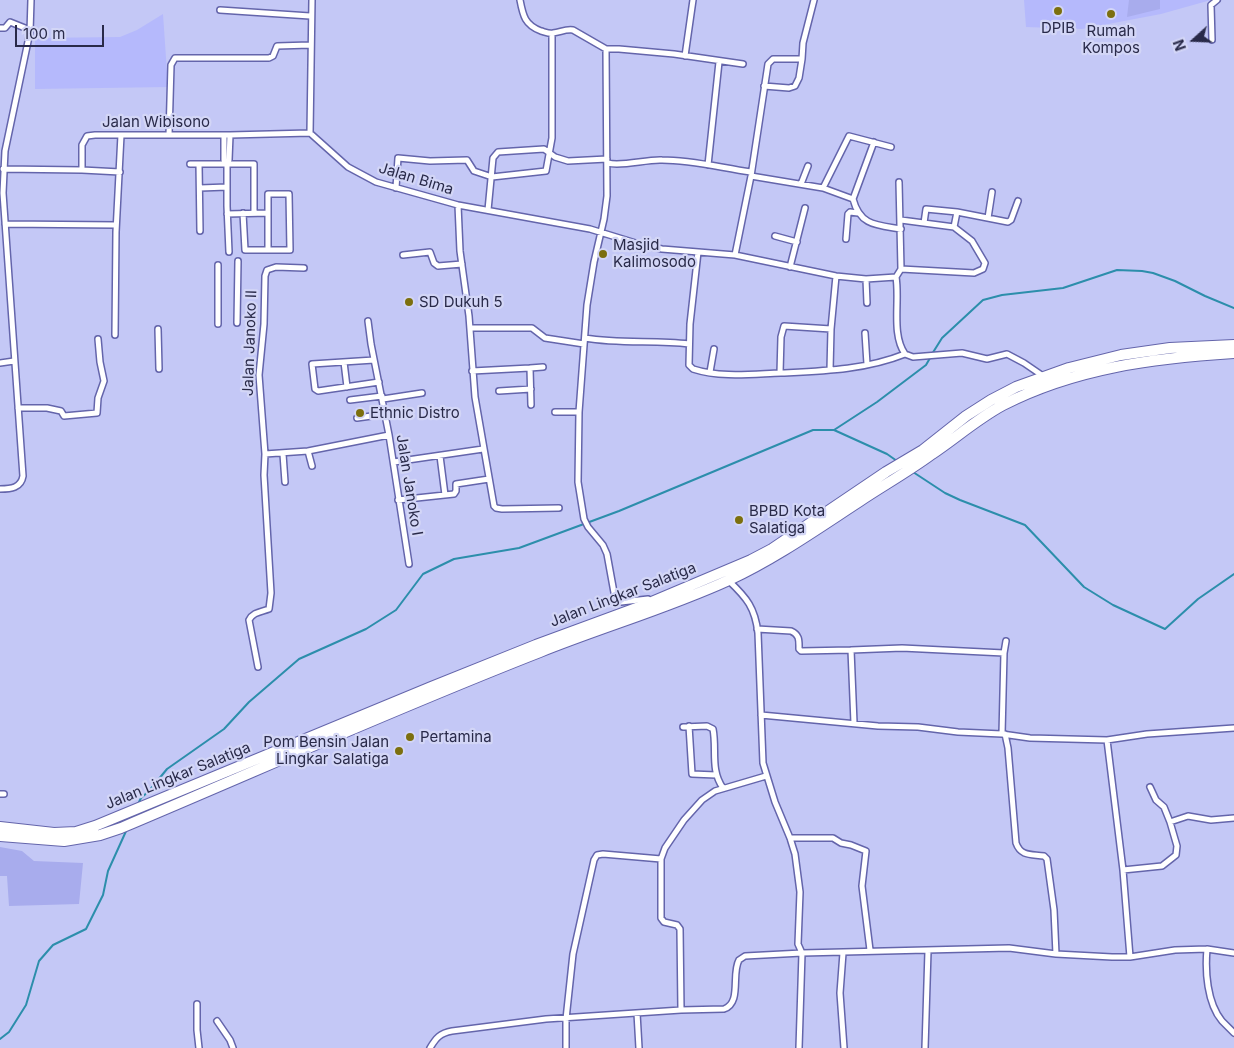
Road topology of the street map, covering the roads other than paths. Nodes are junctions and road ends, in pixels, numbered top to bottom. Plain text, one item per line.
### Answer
1 (31, 0) edge
2 (312, 0) edge
3 (520, 0) edge
4 (693, 0) edge
5 (814, 0) edge
6 (1217, 0) edge
7 (220, 10) dead end
8 (310, 16) junction
9 (0, 28) edge
10 (30, 30) junction
11 (552, 34) junction
12 (1212, 40) dead end
13 (310, 45) junction
14 (606, 49) junction
15 (685, 56) junction
16 (802, 59) junction
17 (719, 62) junction
18 (743, 64) dead end
19 (764, 86) junction
20 (310, 133) junction
21 (121, 135) junction
22 (169, 135) junction
23 (227, 135) junction
24 (6, 139) junction
25 (0, 140) edge
26 (874, 142) junction
27 (891, 147) dead end
28 (549, 153) junction
29 (608, 161) junction
30 (190, 164) dead end
31 (199, 164) junction
32 (227, 164) junction
33 (708, 165) junction
34 (808, 166) dead end
35 (3, 170) junction
36 (82, 170) junction
37 (120, 172) junction
38 (751, 174) junction
39 (492, 177) junction
40 (899, 182) dead end
41 (801, 184) junction
42 (227, 187) junction
43 (200, 188) junction
44 (396, 188) junction
45 (823, 188) junction
46 (992, 192) dead end
47 (853, 199) junction
48 (1018, 201) dead end
49 (458, 205) junction
50 (805, 208) dead end
51 (488, 210) junction
52 (957, 212) junction
53 (254, 213) junction
54 (268, 213) junction
55 (858, 213) junction
56 (227, 214) junction
57 (243, 214) junction
58 (2, 218) edge
59 (988, 218) junction
60 (901, 220) junction
61 (924, 223) junction
62 (5, 224) junction
63 (116, 225) junction
64 (954, 227) junction
65 (900, 229) junction
66 (200, 231) dead end
67 (600, 231) junction
68 (775, 236) dead end
69 (846, 238) dead end
70 (797, 242) junction
71 (268, 250) junction
72 (229, 252) dead end
73 (698, 252) junction
74 (402, 255) dead end
75 (735, 256) junction
76 (238, 261) dead end
77 (462, 264) junction
78 (218, 265) dead end
79 (790, 267) junction
80 (304, 268) dead end
81 (901, 269) junction
82 (836, 276) junction
83 (896, 277) junction
84 (866, 279) junction
85 (867, 303) dead end
86 (368, 321) dead end
87 (237, 323) dead end
88 (218, 324) dead end
89 (470, 328) junction
90 (158, 329) dead end
91 (831, 329) junction
92 (865, 333) dead end
93 (115, 335) dead end
94 (98, 339) dead end
95 (584, 341) junction
96 (688, 344) junction
97 (1234, 345) edge
98 (714, 349) dead end
99 (1234, 353) edge
100 (905, 354) junction
101 (374, 360) junction
102 (14, 361) junction
103 (344, 362) junction
104 (0, 363) edge
105 (867, 364) junction
106 (543, 367) dead end
107 (530, 368) junction
108 (159, 369) dead end
109 (830, 370) junction
110 (472, 371) junction
111 (710, 372) junction
112 (780, 373) junction
113 (1045, 381) junction
114 (379, 382) junction
115 (347, 387) junction
116 (530, 389) junction
117 (499, 391) dead end
118 (422, 393) dead end
119 (382, 397) junction
120 (350, 400) dead end
121 (531, 405) dead end
122 (18, 408) junction
123 (555, 412) dead end
124 (579, 412) junction
125 (386, 414) junction
126 (357, 418) dead end
127 (389, 435) junction
128 (483, 449) junction
129 (308, 451) junction
130 (265, 454) junction
131 (283, 454) junction
132 (440, 456) junction
133 (394, 462) junction
134 (312, 466) dead end
135 (889, 476) junction
136 (489, 479) junction
137 (285, 482) dead end
138 (0, 489) edge
139 (445, 495) junction
140 (398, 500) junction
141 (559, 508) dead end
142 (409, 564) dead end
143 (728, 580) junction
144 (703, 586) junction
145 (670, 599) junction
146 (757, 629) junction
147 (1006, 641) dead end
148 (851, 650) junction
149 (1004, 653) junction
150 (258, 667) dead end
151 (761, 714) junction
152 (854, 723) junction
153 (1234, 728) edge
154 (1003, 734) junction
155 (1107, 740) junction
156 (716, 775) junction
157 (766, 776) junction
158 (1150, 787) dead end
159 (723, 788) junction
160 (1234, 818) edge
161 (1170, 822) junction
162 (0, 827) edge
163 (0, 836) edge
164 (790, 838) junction
165 (662, 858) junction
166 (1123, 870) junction
167 (1207, 949) junction
168 (870, 950) junction
169 (928, 951) junction
170 (843, 952) junction
171 (802, 953) junction
172 (1234, 953) edge
173 (1056, 954) junction
174 (1130, 957) junction
175 (197, 1004) dead end
176 (681, 1010) junction
177 (637, 1013) junction
178 (566, 1019) junction
179 (217, 1021) dead end
180 (1234, 1032) edge
181 (198, 1048) edge
182 (233, 1048) edge
183 (430, 1048) edge
184 (566, 1048) edge
185 (639, 1048) edge
186 (799, 1048) edge
187 (844, 1048) edge
188 (925, 1048) edge

1 - 10 street
2 - 8 street
3 - 11 street
4 - 15 street
5 - 16 street
6 - 12 street
7 - 8 street
8 - 13 street
9 - 10 street
10 - 24 street
11 - 14 street
11 - 28 street
13 - 20 street
13 - 22 street
14 - 15 street
14 - 29 street
15 - 17 street
16 - 19 street
16 - 19 street
17 - 18 street
17 - 33 street
19 - 38 street
20 - 23 street, Jalan Wibisono
20 - 44 street, Jalan Bima
21 - 22 street, Jalan Wibisono
21 - 36 street, Jalan Wibisono
21 - 37 street
22 - 23 street, Jalan Wibisono
23 - 32 street
24 - 25 street
24 - 35 street
26 - 27 street
26 - 45 street
26 - 47 street
28 - 29 street
28 - 39 street
28 - 39 street
29 - 33 street
29 - 67 street
30 - 31 street
31 - 32 street
31 - 43 street
32 - 42 street
32 - 53 street
33 - 38 street
34 - 41 street
35 - 36 street
35 - 58 street
36 - 37 street
37 - 63 street
38 - 41 street
38 - 75 street
39 - 44 street
39 - 51 street
40 - 60 street
41 - 45 street
42 - 43 street
42 - 56 street
43 - 66 street
44 - 49 street, Jalan Bima
45 - 47 street
46 - 59 street
47 - 55 street
48 - 59 street
49 - 51 street, Jalan Bima
49 - 77 street
50 - 70 street
51 - 67 street, Jalan Bima
52 - 59 street
52 - 61 street
52 - 64 street
53 - 54 street
53 - 57 street
54 - 71 street
54 - 71 street
55 - 65 street
55 - 69 street
56 - 57 street
56 - 72 street
57 - 71 street
58 - 62 street
60 - 61 street
60 - 65 street
61 - 64 street
62 - 63 street
62 - 102 street
63 - 93 street
64 - 81 street
65 - 81 street
67 - 73 street, Jalan Bima
67 - 95 street
68 - 70 street
70 - 79 street
73 - 75 street, Jalan Bima
73 - 96 street
74 - 77 street
75 - 79 street, Jalan Bima
76 - 87 street
77 - 89 street
78 - 88 street
79 - 82 street, Jalan Bima
80 - 130 street, Jalan Janoko II
81 - 83 street
82 - 84 street, Jalan Bima
82 - 91 street
83 - 84 street, Jalan Bima
83 - 100 street
84 - 85 street
86 - 101 street, Jalan Janoko I
89 - 95 street
89 - 110 street
90 - 108 street
91 - 109 street
91 - 112 street
92 - 105 street
94 - 122 street
95 - 96 street
95 - 124 street
96 - 111 street
97 - 113 highway, Jalan Lingkar Salatiga
98 - 111 street
99 - 113 highway, Jalan Lingkar Salatiga
100 - 105 street
100 - 113 street
101 - 103 street
101 - 114 street, Jalan Janoko I
102 - 104 street
102 - 122 street
103 - 115 street
103 - 115 street
105 - 109 street
106 - 107 street
107 - 110 street
107 - 116 street
109 - 112 street
110 - 128 street
111 - 112 street
113 - 135 highway, Jalan Lingkar Salatiga
114 - 115 street
114 - 119 street, Jalan Janoko I
116 - 117 street
116 - 121 street
118 - 119 street
119 - 120 street
119 - 125 street, Jalan Janoko I
122 - 138 street
123 - 124 street
124 - 145 street
125 - 126 street
125 - 127 street, Jalan Janoko I
127 - 129 street
127 - 133 street, Jalan Janoko I
128 - 132 street
128 - 136 street
129 - 131 street
129 - 134 street
130 - 131 street
130 - 150 street, Jalan Janoko II
131 - 137 street
132 - 133 street
132 - 139 street
133 - 140 street, Jalan Janoko I
135 - 143 highway, Jalan Lingkar Salatiga
135 - 144 highway, Jalan Lingkar Salatiga
136 - 139 street
136 - 141 street
139 - 140 street
140 - 142 street, Jalan Janoko I
143 - 144 highway, Jalan Lingkar Salatiga
143 - 146 street
144 - 145 highway, Jalan Lingkar Salatiga
145 - 162 highway, Jalan Lingkar Salatiga
145 - 163 highway, Jalan Lingkar Salatiga
146 - 148 street
146 - 151 street
147 - 149 street
148 - 149 street
148 - 152 street
149 - 154 street
151 - 152 street
151 - 157 street
152 - 154 street
153 - 155 street
154 - 155 street
154 - 173 street
155 - 166 street
156 - 156 street
156 - 159 street
157 - 159 street
157 - 164 street
158 - 161 street
159 - 165 street
160 - 161 street
161 - 166 street
164 - 168 street
164 - 171 street
165 - 176 street
165 - 178 street
166 - 174 street
167 - 172 street
167 - 174 street
167 - 180 street
168 - 169 street
168 - 170 street
169 - 173 street
169 - 188 street
170 - 171 street
170 - 187 street
171 - 176 street
171 - 186 street
173 - 174 street
175 - 181 street
176 - 177 street
177 - 178 street
177 - 185 street
178 - 183 street
178 - 184 street
179 - 182 street

